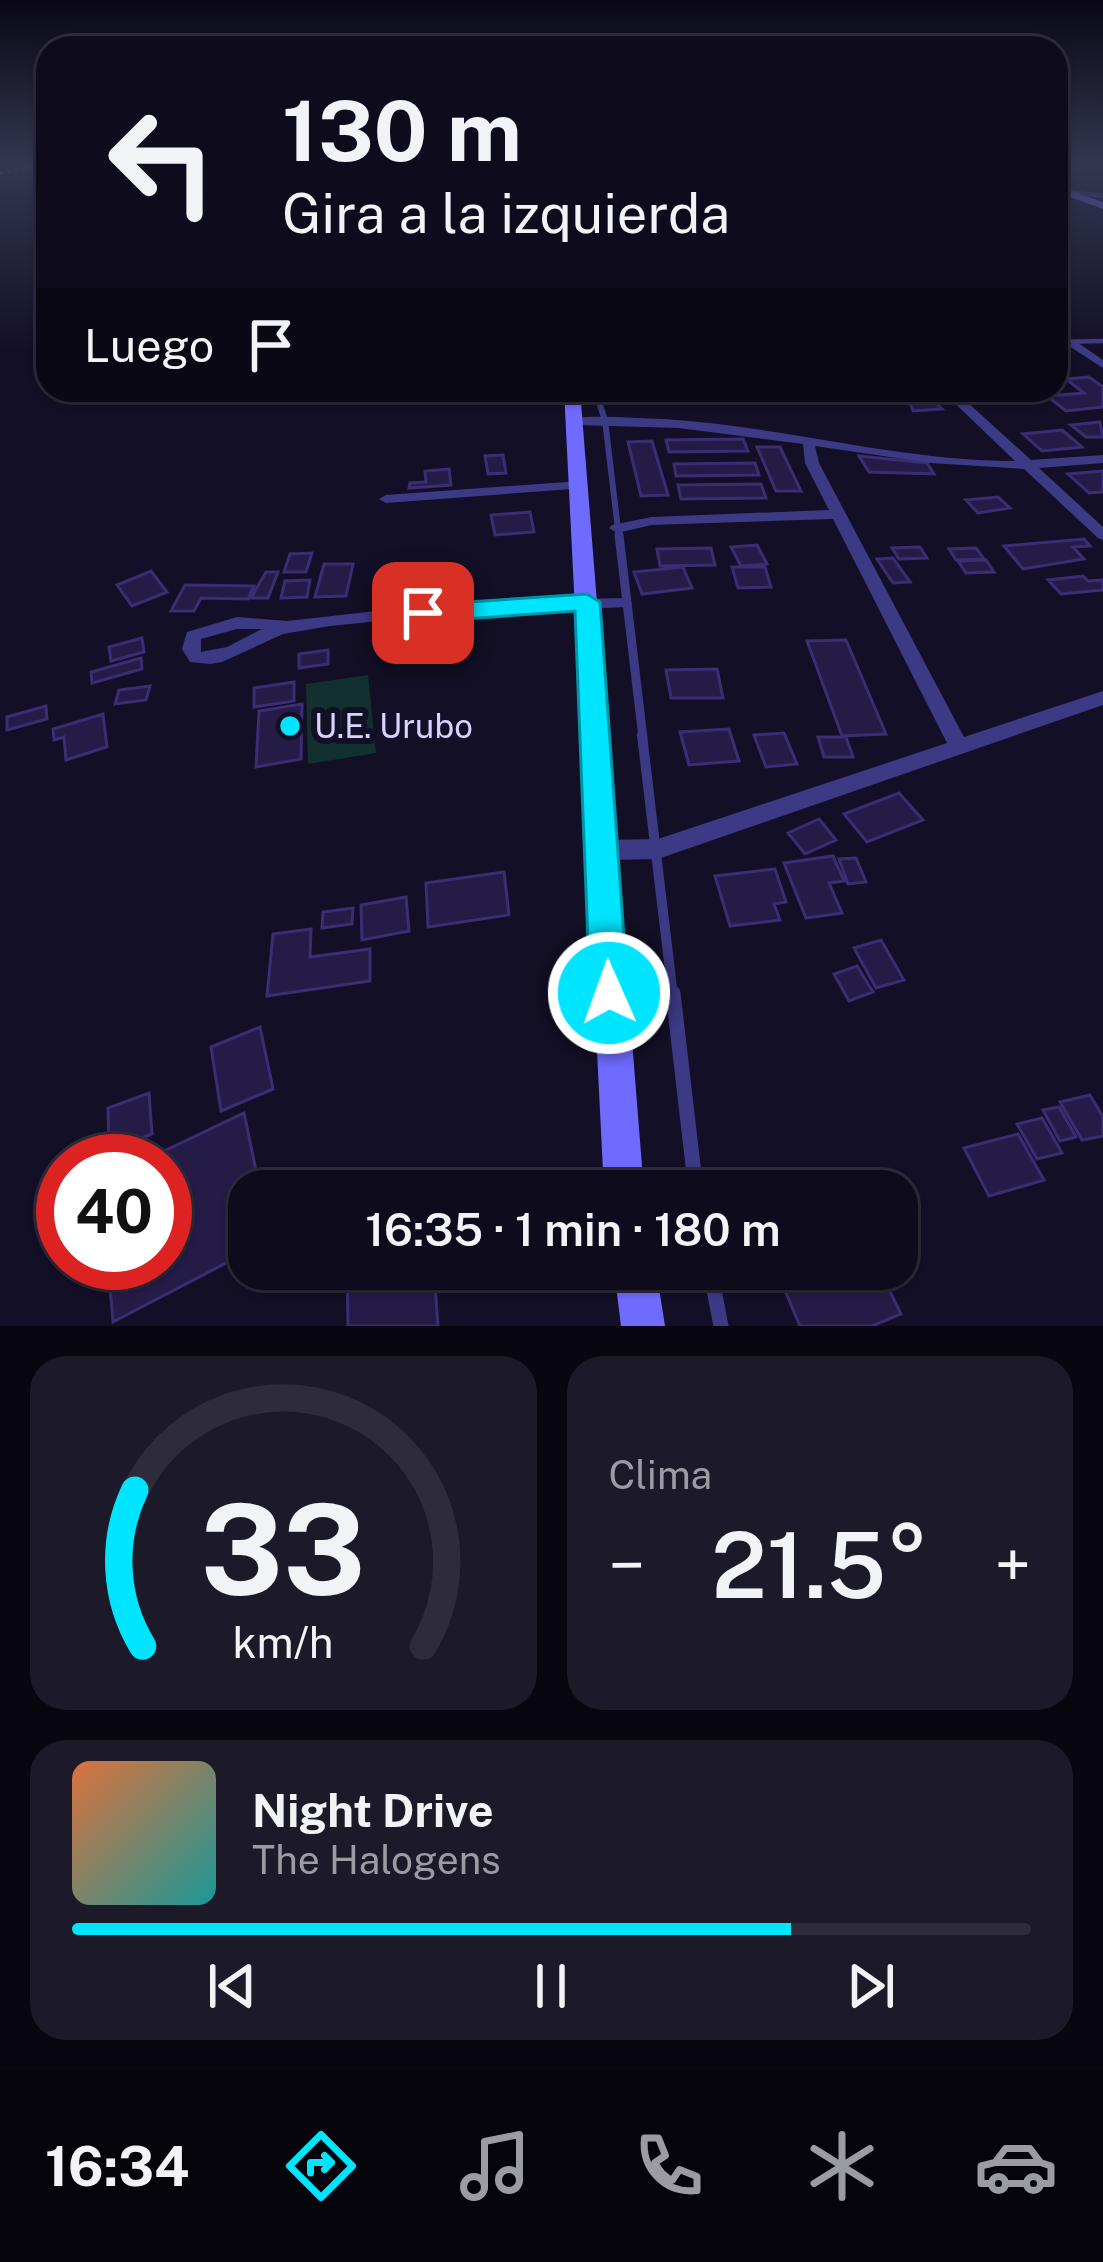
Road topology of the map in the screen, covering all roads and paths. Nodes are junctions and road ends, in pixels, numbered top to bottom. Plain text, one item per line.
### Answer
1 (1103, 341) edge
2 (1068, 342) edge
3 (1068, 345) edge
4 (1103, 365) edge
5 (580, 402) edge
6 (593, 402) edge
7 (959, 402) edge
8 (591, 420) junction
9 (812, 440) junction
10 (1103, 459) edge
11 (1028, 466) junction
12 (580, 485) junction
13 (386, 499) dead end
14 (839, 514) junction
15 (616, 528) junction
16 (1103, 535) edge
17 (587, 602) junction
18 (624, 602) junction
19 (284, 626) dead end
20 (1103, 698) edge
21 (958, 746) junction
22 (658, 849) junction
23 (604, 850) junction
24 (622, 1170) edge
25 (693, 1170) edge
26 (637, 1290) edge
27 (714, 1290) edge
28 (643, 1326) edge
29 (721, 1326) edge

1 - 2 lane
3 - 4 street
5 - 8 street
6 - 8 lane
7 - 11 street
8 - 9 street
8 - 12 street
8 - 15 lane
9 - 11 street
9 - 14 street
10 - 11 street
11 - 16 street
12 - 13 street
12 - 17 street
14 - 15 street
14 - 21 street
15 - 18 lane
17 - 18 street
17 - 19 street
17 - 23 street
18 - 22 lane
20 - 21 street
21 - 22 street
22 - 23 street
22 - 25 lane
23 - 24 street
26 - 28 street
27 - 29 lane

